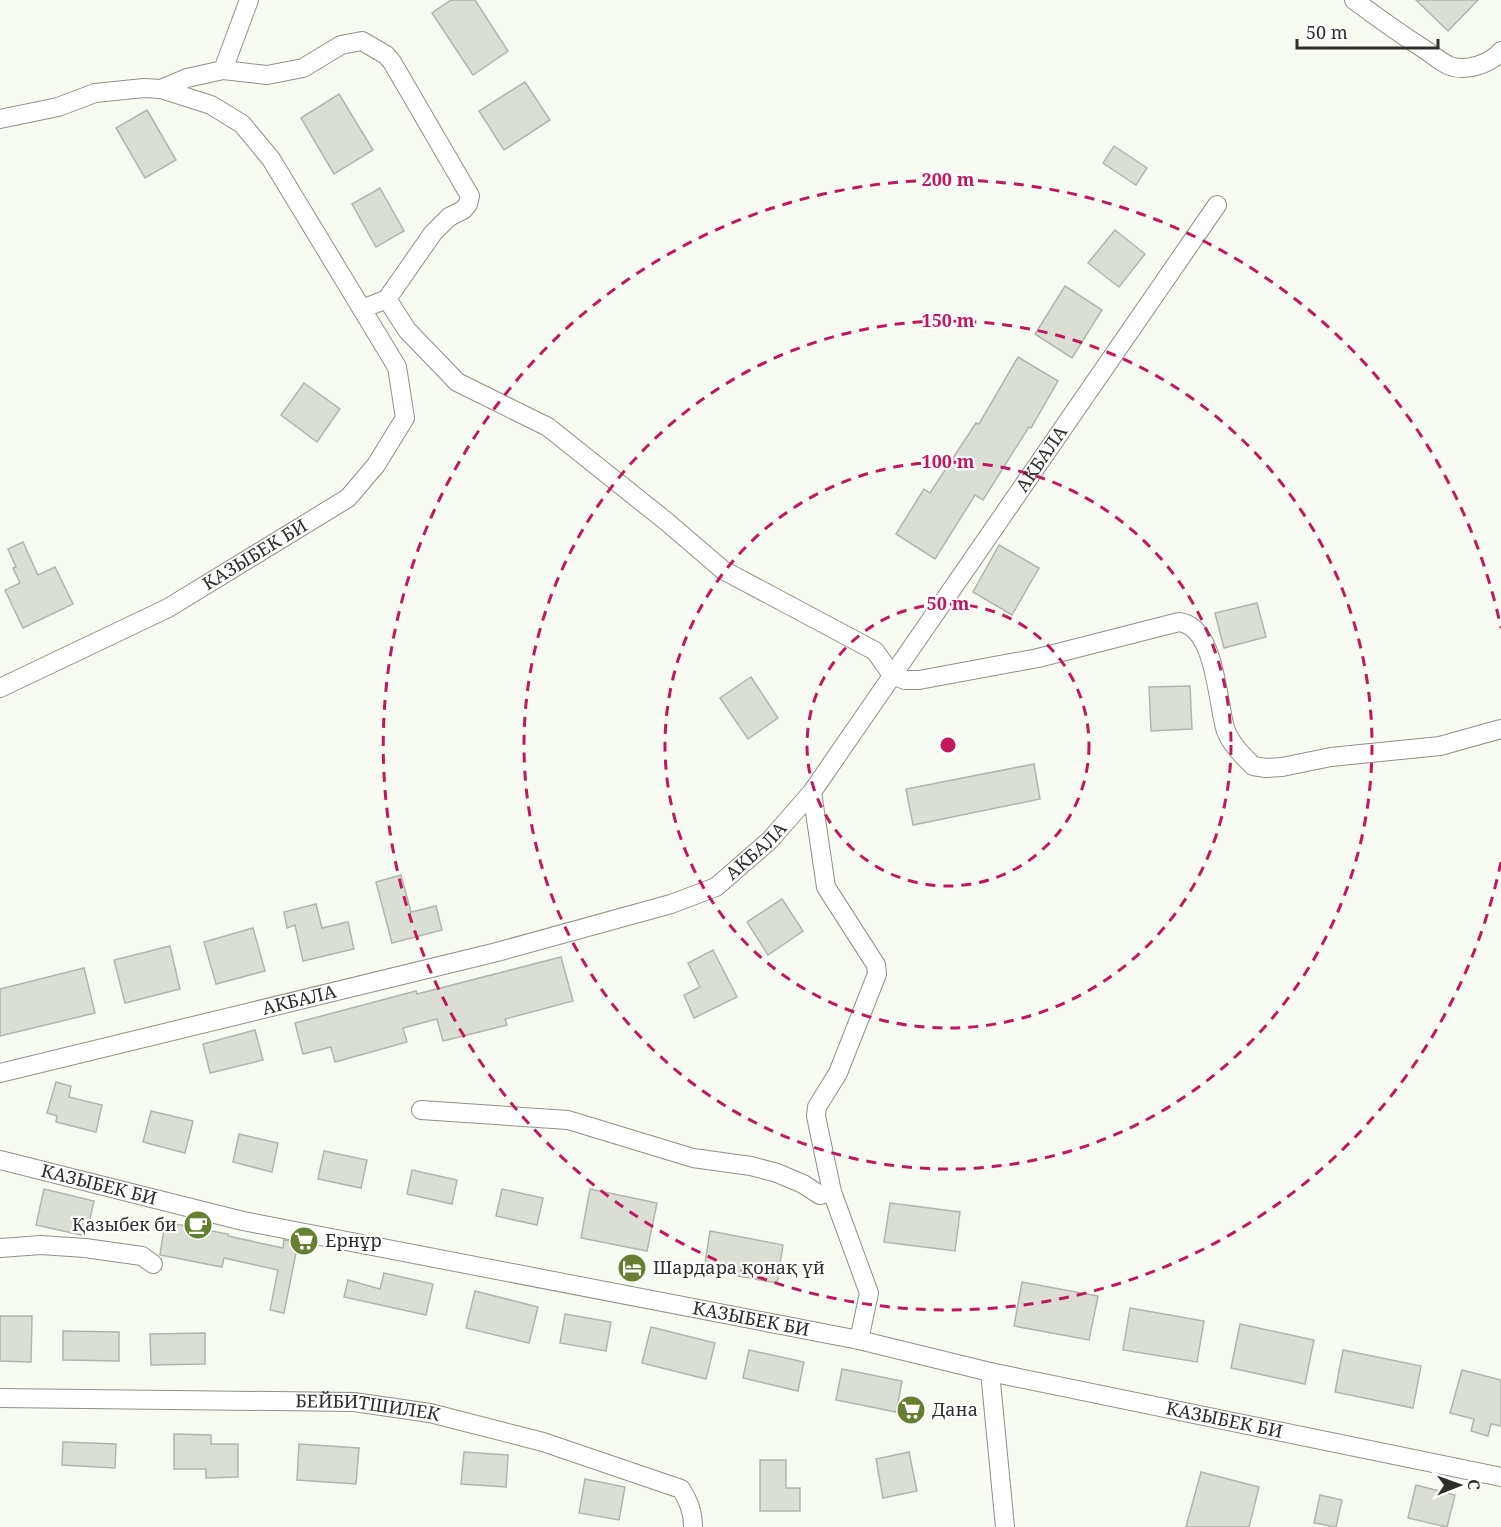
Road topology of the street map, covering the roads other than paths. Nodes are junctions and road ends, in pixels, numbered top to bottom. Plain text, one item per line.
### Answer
1 (249, 0) edge
2 (1354, 0) edge
3 (1501, 51) edge
4 (223, 70) junction
5 (161, 89) junction
6 (0, 119) edge
7 (1217, 205) dead end
8 (387, 298) junction
9 (362, 309) junction
10 (892, 675) junction
11 (0, 688) edge
12 (1501, 729) edge
13 (812, 792) junction
14 (0, 1073) edge
15 (421, 1110) dead end
16 (0, 1160) edge
17 (832, 1192) junction
18 (0, 1248) edge
19 (153, 1264) dead end
20 (859, 1340) junction
21 (990, 1372) junction
22 (0, 1398) edge
23 (1501, 1477) edge
24 (693, 1527) edge
25 (1005, 1527) edge

1 - 4 street
2 - 3 street
4 - 5 street
4 - 8 street
5 - 6 street
5 - 9 street, КАЗЫБЕК БИ
7 - 10 street, АКБАЛА
8 - 9 street
8 - 10 street
9 - 11 street, КАЗЫБЕК БИ
10 - 12 street
10 - 13 street, АКБАЛА
13 - 14 street, АКБАЛА
13 - 17 street
15 - 17 street
16 - 20 street, КАЗЫБЕК БИ
17 - 20 street
18 - 19 street
20 - 21 street, КАЗЫБЕК БИ
21 - 23 street, КАЗЫБЕК БИ
21 - 25 street
22 - 24 street, БЕЙБИТШИЛЕК

